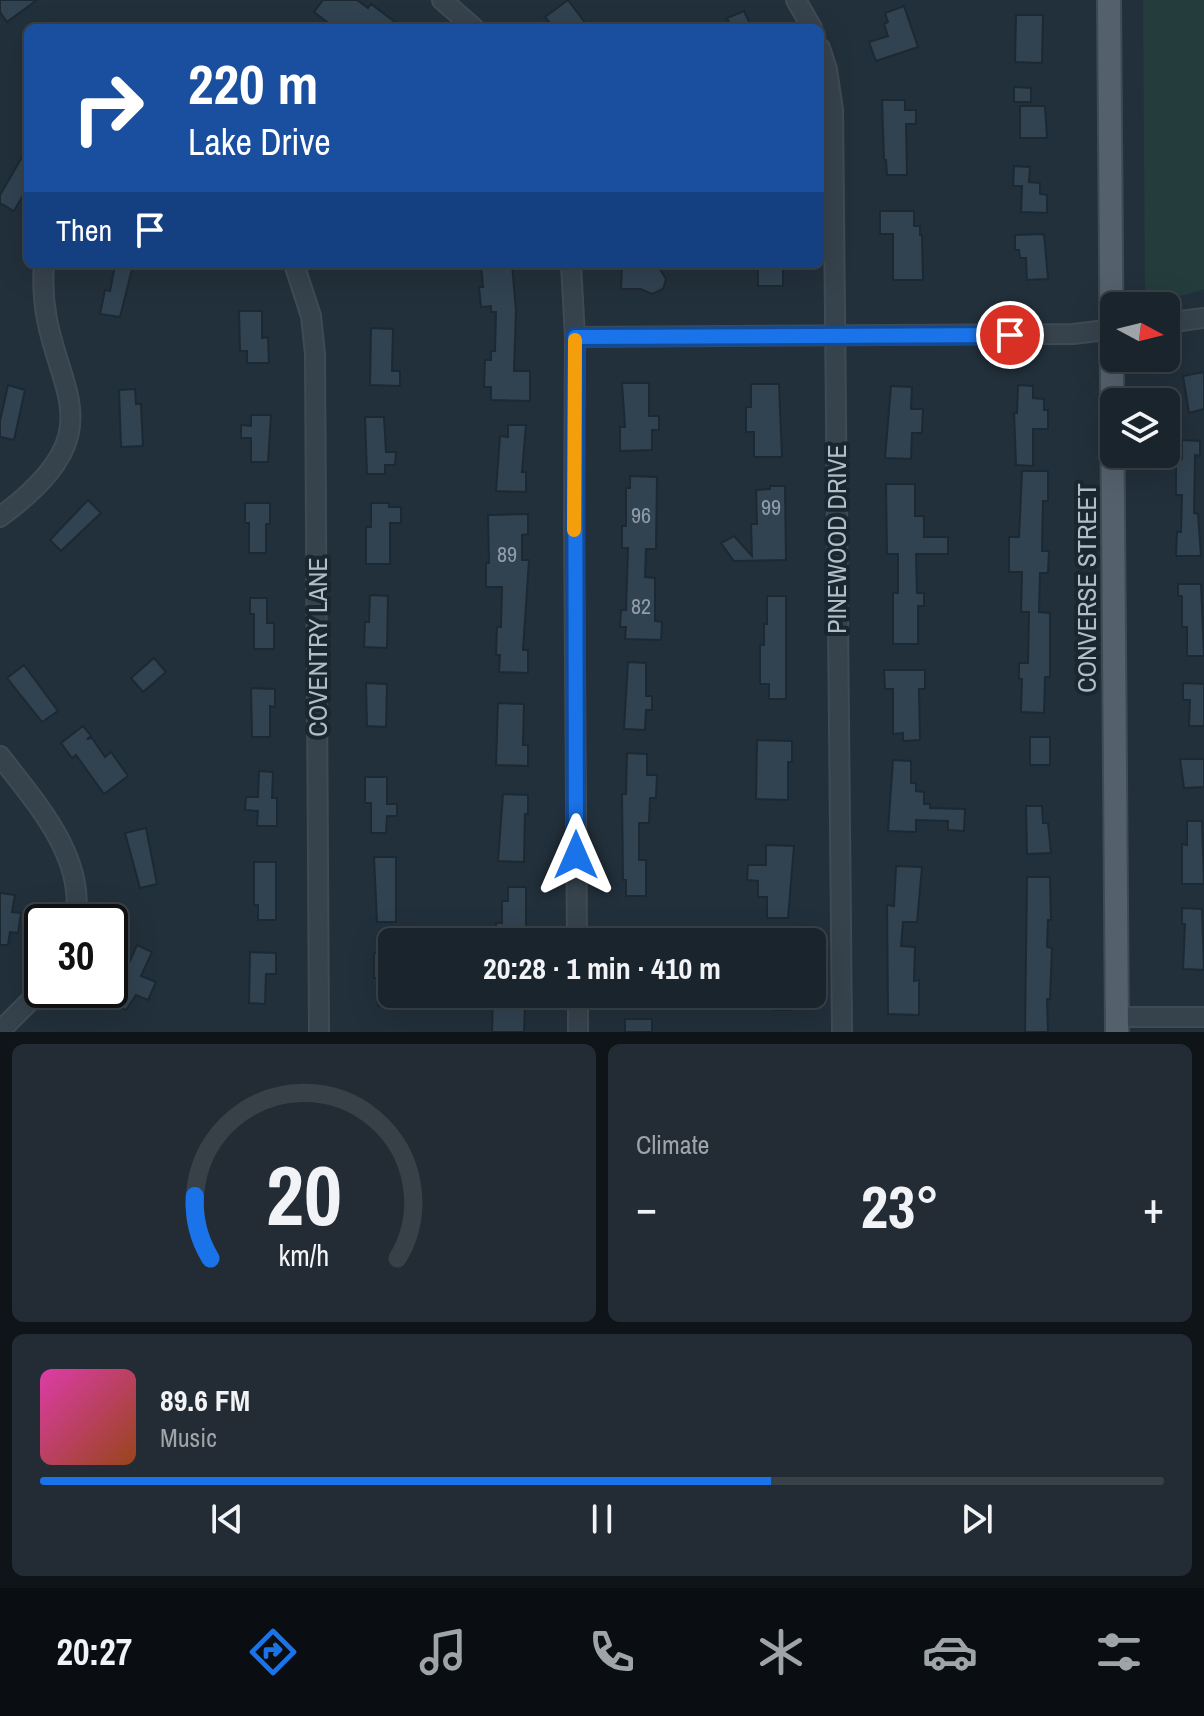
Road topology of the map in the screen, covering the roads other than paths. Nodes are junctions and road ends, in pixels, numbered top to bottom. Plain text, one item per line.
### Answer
1 (442, 0) edge
2 (796, 0) edge
3 (1109, 0) edge
4 (469, 24) edge
5 (810, 24) edge
6 (824, 60) edge
7 (44, 268) edge
8 (295, 268) edge
9 (571, 268) edge
10 (1113, 292) edge
11 (1204, 318) edge
12 (1180, 321) edge
13 (1100, 331) edge
14 (835, 335) junction
15 (575, 337) junction
16 (1113, 372) edge
17 (0, 517) edge
18 (0, 756) edge
19 (76, 904) edge
20 (577, 928) edge
21 (24, 1007) edge
22 (578, 1008) edge
23 (1204, 1017) edge
24 (1117, 1024) edge
25 (0, 1031) edge
26 (319, 1032) edge
27 (578, 1032) edge
28 (842, 1032) edge

1 - 4 street
2 - 5 street
3 - 10 main road, CONVERSE STREET
6 - 14 street, PINEWOOD DRIVE
7 - 17 street
8 - 26 street, COVENTRY LANE
9 - 15 street
11 - 12 street
13 - 14 street
14 - 15 street
14 - 28 street, PINEWOOD DRIVE
15 - 20 street
16 - 24 main road, CONVERSE STREET
18 - 19 street
21 - 25 street
22 - 27 street
23 - 24 street

